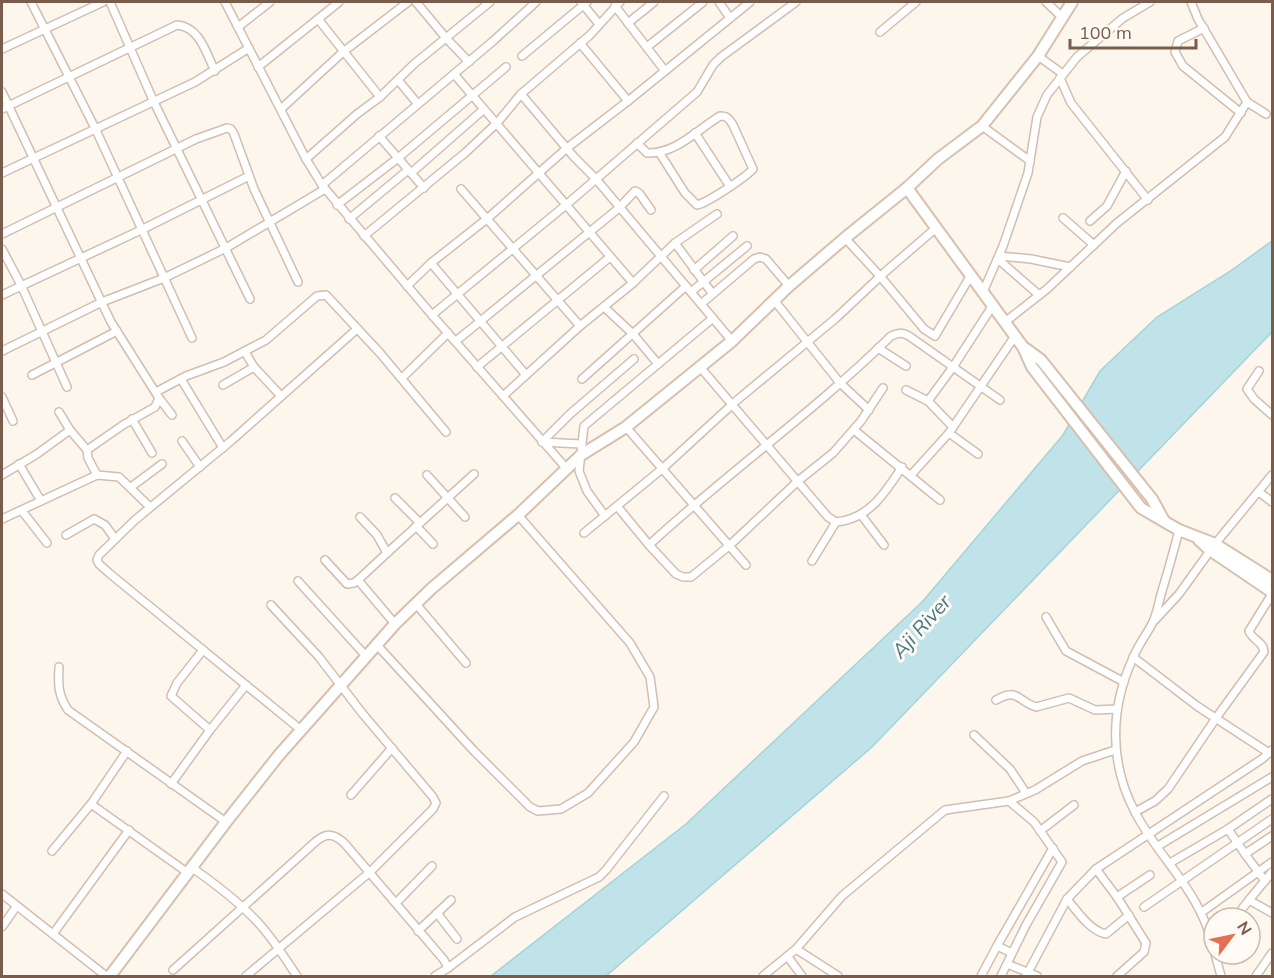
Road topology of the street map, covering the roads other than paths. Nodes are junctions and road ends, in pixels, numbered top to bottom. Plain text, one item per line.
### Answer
1 (31, 2) edge
2 (103, 2) edge
3 (110, 2) edge
4 (225, 2) edge
5 (270, 2) edge
6 (339, 2) edge
7 (408, 2) edge
8 (416, 2) edge
9 (490, 2) edge
10 (536, 2) edge
11 (584, 2) edge
12 (654, 2) edge
13 (703, 2) edge
14 (719, 2) edge
15 (750, 2) edge
16 (796, 2) edge
17 (916, 2) edge
18 (1047, 2) edge
19 (1072, 2) edge
20 (1150, 2) edge
21 (1191, 2) edge
22 (618, 4) edge
23 (329, 5) edge
24 (730, 18) junction
25 (1063, 18) junction
26 (318, 19) junction
27 (628, 23) junction
28 (599, 24) junction
29 (238, 27) junction
30 (1204, 28) junction
31 (44, 29) junction
32 (880, 32) dead end
33 (446, 38) junction
34 (580, 43) junction
35 (647, 47) junction
36 (130, 48) junction
37 (249, 48) junction
38 (2, 49) edge
39 (343, 52) junction
40 (522, 56) dead end
41 (1038, 56) junction
42 (469, 62) junction
43 (258, 67) junction
44 (506, 67) dead end
45 (214, 71) junction
46 (665, 71) junction
47 (454, 74) junction
48 (1061, 76) junction
49 (69, 77) junction
50 (398, 80) junction
51 (2, 92) edge
52 (521, 94) junction
53 (470, 95) junction
54 (380, 97) junction
55 (153, 100) junction
56 (628, 101) junction
57 (1247, 102) junction
58 (417, 103) junction
59 (5, 108) edge
60 (281, 109) junction
61 (483, 110) junction
62 (1241, 113) junction
63 (1266, 114) dead end
64 (496, 123) junction
65 (982, 126) junction
66 (95, 128) junction
67 (695, 133) junction
68 (379, 136) junction
69 (637, 143) junction
70 (567, 148) junction
71 (177, 149) junction
72 (659, 152) junction
73 (33, 158) junction
74 (398, 158) junction
75 (306, 159) junction
76 (1030, 161) junction
77 (410, 171) junction
78 (1126, 171) junction
79 (2, 173) edge
80 (539, 173) junction
81 (249, 176) junction
82 (117, 179) junction
83 (596, 179) junction
84 (729, 185) junction
85 (324, 187) junction
86 (424, 188) junction
87 (908, 188) junction
88 (461, 189) dead end
89 (201, 199) junction
90 (1148, 200) junction
91 (337, 205) junction
92 (566, 205) junction
93 (56, 206) junction
94 (619, 208) junction
95 (651, 210) dead end
96 (717, 214) dead end
97 (1063, 218) dead end
98 (349, 219) junction
99 (488, 219) junction
100 (1090, 221) dead end
101 (270, 224) junction
102 (936, 228) junction
103 (141, 230) junction
104 (590, 232) junction
105 (2, 234) edge
106 (364, 236) junction
107 (733, 236) dead end
108 (845, 238) junction
109 (675, 243) junction
110 (1094, 245) junction
111 (747, 246) dead end
112 (226, 248) junction
113 (2, 249) edge
114 (513, 249) junction
115 (610, 256) junction
116 (660, 256) junction
117 (81, 257) junction
118 (999, 258) junction
119 (432, 263) junction
120 (1070, 267) junction
121 (694, 270) junction
122 (536, 275) junction
123 (971, 275) junction
124 (880, 276) junction
125 (164, 278) junction
126 (298, 282) dead end
127 (704, 282) junction
128 (633, 284) junction
129 (21, 285) junction
130 (407, 286) junction
131 (789, 286) junction
132 (689, 289) junction
133 (983, 292) junction
134 (712, 293) junction
135 (2, 295) edge
136 (457, 295) junction
137 (1039, 295) junction
138 (250, 299) dead end
139 (558, 300) junction
140 (774, 300) junction
141 (102, 302) junction
142 (701, 303) junction
143 (993, 305) junction
144 (604, 307) junction
145 (432, 315) junction
146 (713, 318) junction
147 (480, 321) junction
148 (1005, 322) junction
149 (580, 326) junction
150 (357, 329) junction
151 (117, 331) junction
152 (42, 332) junction
153 (448, 333) junction
154 (633, 334) junction
155 (935, 336) junction
156 (1015, 336) junction
157 (192, 338) dead end
158 (456, 341) junction
159 (732, 341) junction
160 (807, 342) junction
161 (502, 346) junction
162 (879, 348) junction
163 (927, 350) junction
164 (2, 351) edge
165 (245, 352) junction
166 (634, 359) dead end
167 (658, 363) junction
168 (1037, 363) junction
169 (57, 364) junction
170 (906, 366) dead end
171 (254, 367) junction
172 (477, 367) junction
173 (700, 367) junction
174 (953, 367) junction
175 (1259, 371) dead end
176 (32, 375) dead end
177 (526, 375) junction
178 (402, 378) junction
179 (181, 379) junction
180 (582, 379) dead end
181 (840, 382) junction
182 (223, 385) dead end
183 (67, 387) dead end
184 (883, 388) dead end
185 (981, 388) junction
186 (906, 390) dead end
187 (158, 395) junction
188 (281, 396) junction
189 (503, 396) junction
190 (2, 397) edge
191 (1000, 400) dead end
192 (928, 401) junction
193 (733, 404) junction
194 (869, 410) junction
195 (60, 412) dead end
196 (172, 415) dead end
197 (1272, 415) edge
198 (132, 419) junction
199 (13, 421) dead end
200 (626, 427) junction
201 (70, 430) junction
202 (854, 430) junction
203 (951, 430) junction
204 (446, 432) dead end
205 (182, 441) dead end
206 (542, 442) junction
207 (767, 446) junction
208 (223, 448) junction
209 (581, 449) junction
210 (87, 450) junction
211 (152, 453) dead end
212 (978, 454) dead end
213 (19, 465) junction
214 (162, 465) dead end
215 (200, 467) junction
216 (902, 467) junction
217 (567, 469) junction
218 (662, 469) junction
219 (474, 474) dead end
220 (2, 475) edge
221 (97, 475) junction
222 (427, 475) dead end
223 (911, 475) junction
224 (1272, 475) edge
225 (798, 481) junction
226 (131, 488) junction
227 (1259, 492) junction
228 (395, 498) dead end
229 (447, 498) junction
230 (940, 500) dead end
231 (41, 501) junction
232 (1272, 502) edge
233 (693, 505) junction
234 (617, 506) junction
235 (150, 507) junction
236 (22, 510) junction
237 (518, 515) junction
238 (605, 516) junction
239 (862, 516) junction
240 (360, 517) dead end
241 (465, 518) dead end
242 (2, 519) edge
243 (836, 522) junction
244 (1164, 522) junction
245 (418, 525) junction
246 (1179, 530) junction
247 (584, 533) dead end
248 (66, 536) dead end
249 (115, 539) junction
250 (47, 543) dead end
251 (432, 544) dead end
252 (884, 544) dead end
253 (649, 545) junction
254 (730, 545) junction
255 (1213, 547) junction
256 (387, 554) junction
257 (325, 560) dead end
258 (812, 561) dead end
259 (746, 565) dead end
260 (1269, 578) edge
261 (358, 579) junction
262 (298, 581) dead end
263 (1272, 593) edge
264 (416, 604) junction
265 (271, 605) dead end
266 (1046, 616) dead end
267 (1153, 621) junction
268 (395, 624) junction
269 (376, 644) junction
270 (203, 651) junction
271 (365, 655) junction
272 (1133, 657) junction
273 (466, 663) dead end
274 (59, 667) dead end
275 (1124, 682) junction
276 (341, 684) junction
277 (246, 685) junction
278 (996, 700) dead end
279 (1117, 709) junction
280 (1216, 718) junction
281 (210, 730) junction
282 (301, 730) junction
283 (974, 735) dead end
284 (392, 748) junction
285 (1115, 750) junction
286 (127, 751) junction
287 (1271, 751) edge
288 (1272, 777) edge
289 (171, 784) junction
290 (1026, 793) junction
291 (351, 795) dead end
292 (664, 796) dead end
293 (1272, 799) edge
294 (1009, 801) junction
295 (91, 804) junction
296 (1074, 806) dead end
297 (1135, 812) junction
298 (1272, 819) edge
299 (226, 822) junction
300 (1228, 829) junction
301 (129, 830) junction
302 (1040, 831) junction
303 (1150, 834) junction
304 (1272, 836) edge
305 (1236, 843) junction
306 (1158, 846) junction
307 (1053, 848) junction
308 (52, 851) dead end
309 (1245, 854) junction
310 (1272, 862) edge
311 (1170, 863) junction
312 (432, 866) dead end
313 (1096, 869) junction
314 (190, 870) junction
315 (370, 872) junction
316 (1257, 872) junction
317 (1272, 872) edge
318 (1150, 875) dead end
319 (1182, 879) junction
320 (1265, 881) junction
321 (2, 894) edge
322 (1117, 897) junction
323 (1068, 899) junction
324 (451, 900) dead end
325 (1249, 900) junction
326 (396, 903) junction
327 (1210, 906) edge
328 (1244, 906) edge
329 (16, 907) junction
330 (242, 907) junction
331 (1144, 907) dead end
332 (1202, 912) edge
333 (1272, 912) edge
334 (437, 914) junction
335 (1129, 915) junction
336 (2, 927) edge
337 (418, 931) junction
338 (53, 934) junction
339 (457, 939) dead end
340 (998, 946) junction
341 (278, 948) junction
342 (796, 949) junction
343 (1012, 953) junction
344 (1272, 953) edge
345 (788, 957) junction
346 (1007, 964) junction
347 (448, 968) junction
348 (173, 970) dead end
349 (1027, 974) edge
350 (108, 976) edge
351 (246, 976) edge
352 (297, 976) edge
353 (435, 976) edge
354 (763, 976) edge
355 (802, 976) edge
356 (838, 976) edge
357 (981, 976) edge
358 (1001, 976) edge
359 (1037, 976) edge
360 (1117, 976) edge
361 (1256, 976) edge

1 - 31 street
2 - 31 street
3 - 36 street
4 - 29 street
5 - 29 street
6 - 23 street
7 - 39 street
8 - 33 street
9 - 33 street
10 - 42 street
11 - 28 street
11 - 40 street
12 - 27 street
13 - 35 street
14 - 24 street
15 - 24 street
16 - 69 street
17 - 32 street
18 - 25 street
19 - 25 main road
20 - 48 street
21 - 30 street
22 - 27 street
22 - 28 street
23 - 26 street
24 - 46 street
25 - 41 main road
26 - 39 street
26 - 43 street
27 - 35 street
28 - 34 street
29 - 37 street
30 - 57 street
30 - 62 street
31 - 38 street
31 - 49 street
33 - 42 street
33 - 50 street
34 - 52 street
34 - 56 street
35 - 46 street
36 - 45 street
36 - 49 street
36 - 55 street
37 - 43 street
37 - 45 street
39 - 54 street
39 - 60 street
41 - 48 street
41 - 65 main road
42 - 47 street
43 - 60 street
44 - 53 street
45 - 55 street
46 - 56 street
47 - 53 street
47 - 58 street
48 - 76 street
48 - 78 street
49 - 59 street
49 - 66 street
50 - 54 street
50 - 58 street
51 - 59 street
52 - 64 street
52 - 70 street
53 - 61 street
53 - 74 street
54 - 75 street
55 - 66 street
55 - 71 street
56 - 70 street
57 - 62 street
57 - 63 street
58 - 68 street
59 - 73 street
60 - 75 street
61 - 64 street
61 - 77 street
62 - 90 street
64 - 80 street
64 - 86 street
65 - 76 street
65 - 87 main road
66 - 73 street
66 - 82 street
67 - 72 street
67 - 84 street
67 - 84 street
68 - 74 street
68 - 85 street
69 - 72 street
69 - 83 street
70 - 80 street
70 - 83 street
71 - 81 street
71 - 82 street
71 - 89 street
72 - 84 street
73 - 79 street
73 - 93 street
74 - 77 street
74 - 91 street
75 - 85 street
76 - 118 street
77 - 86 street
77 - 98 street
78 - 90 street
78 - 100 street
80 - 92 street
80 - 99 street
81 - 89 street
81 - 101 street
82 - 93 street
82 - 103 street
83 - 92 street
83 - 94 street
85 - 91 street
85 - 101 street
86 - 106 street
87 - 102 main road
87 - 108 main road
88 - 99 street
89 - 103 street
89 - 112 street
90 - 110 street
91 - 98 street
92 - 104 street
92 - 114 street
93 - 105 street
93 - 117 street
94 - 95 street
94 - 104 street
94 - 116 street
96 - 109 street
97 - 110 street
98 - 106 street
99 - 114 street
99 - 119 street
101 - 112 street
101 - 126 street
102 - 123 main road
102 - 124 street
103 - 117 street
103 - 125 street
104 - 115 street
104 - 122 street
106 - 130 street
107 - 121 street
108 - 124 street
108 - 131 main road
109 - 116 street
109 - 121 street
110 - 120 street
111 - 127 street
112 - 125 street
112 - 138 street
113 - 129 street
114 - 122 street
114 - 136 street
115 - 128 street
115 - 139 street
116 - 128 street
116 - 132 street
117 - 129 street
117 - 141 street
118 - 120 street
118 - 133 street
118 - 137 street
119 - 130 street
119 - 136 street
120 - 137 street
121 - 127 street
122 - 139 street
122 - 147 street
123 - 133 main road
123 - 155 street
124 - 155 street
124 - 160 street
125 - 141 street
125 - 157 street
127 - 132 street
127 - 134 street
128 - 144 street
129 - 135 street
129 - 152 street
130 - 145 street
131 - 134 street
131 - 140 main road
132 - 142 street
132 - 154 street
133 - 143 main road
134 - 142 street
136 - 145 street
136 - 147 street
137 - 148 street
139 - 149 street
139 - 161 street
140 - 159 main road
140 - 160 street
141 - 151 street
141 - 152 street
142 - 146 street
143 - 148 main road
143 - 174 street
144 - 149 street
144 - 154 street
145 - 153 street
146 - 159 street
146 - 167 street
147 - 158 street
147 - 161 street
148 - 156 main road
149 - 177 street
150 - 165 street
150 - 178 street
150 - 188 street
151 - 169 street
151 - 187 street
152 - 164 street
152 - 169 street
153 - 158 street
153 - 178 street
154 - 167 street
154 - 180 street
155 - 163 street
156 - 168 main road
156 - 185 street
158 - 172 street
159 - 173 main road
160 - 181 street
160 - 193 street
161 - 172 street
161 - 177 street
162 - 163 street
162 - 170 street
162 - 181 street
163 - 174 street
165 - 171 street
165 - 179 street
166 - 206 street
167 - 209 street
168 - 244 main road
168 - 244 main road
169 - 176 street
169 - 183 street
171 - 182 street
171 - 188 street
172 - 189 street
173 - 193 street
173 - 200 main road
174 - 185 street
174 - 192 street
175 - 197 street
177 - 189 street
178 - 204 street
179 - 187 street
179 - 208 street
181 - 194 street
181 - 207 street
184 - 194 street
185 - 191 street
185 - 203 street
186 - 192 street
187 - 196 street
187 - 198 street
188 - 208 street
189 - 206 street
190 - 199 street
192 - 203 street
193 - 207 street
193 - 218 street
194 - 202 street
195 - 201 street
198 - 210 street
198 - 211 street
200 - 209 main road
200 - 218 street
201 - 210 street
201 - 213 street
202 - 216 street
202 - 225 street
203 - 212 street
203 - 223 street
205 - 215 street
206 - 209 street
206 - 217 street
207 - 225 street
207 - 233 street
208 - 215 street
209 - 217 main road
209 - 238 street
210 - 221 street
213 - 220 street
213 - 231 street
214 - 226 street
215 - 235 street
216 - 223 street
216 - 239 street
217 - 237 main road
218 - 233 street
218 - 234 street
219 - 229 street
221 - 226 street
221 - 231 street
222 - 229 street
223 - 230 street
224 - 227 street
225 - 243 street
225 - 254 street
226 - 235 street
227 - 232 street
227 - 255 street
228 - 245 street
229 - 241 street
229 - 245 street
231 - 236 street
233 - 253 street
233 - 254 street
234 - 238 street
234 - 253 street
235 - 249 street
236 - 242 street
236 - 250 street
237 - 264 main road
237 - 269 street
238 - 247 street
239 - 243 street
239 - 252 street
240 - 256 street
243 - 258 street
244 - 246 main road
245 - 251 street
245 - 256 street
246 - 255 main road
246 - 267 street
248 - 249 street
249 - 270 street
253 - 254 street
254 - 259 street
255 - 260 main road
255 - 267 street
256 - 261 street
257 - 261 street
260 - 263 main road
261 - 268 street
262 - 271 street
263 - 280 street
264 - 268 main road
264 - 273 street
265 - 276 street
266 - 275 street
267 - 272 street
268 - 269 main road
269 - 271 main road
270 - 277 street
270 - 281 street
271 - 276 main road
272 - 275 street
272 - 280 street
274 - 286 street
275 - 279 street
276 - 282 main road
276 - 284 street
277 - 281 street
277 - 282 street
278 - 279 street
279 - 285 street
280 - 287 street
280 - 297 street
281 - 289 street
282 - 299 main road
283 - 290 street
284 - 291 street
284 - 315 street
285 - 290 street
285 - 297 street
286 - 289 street
286 - 295 street
287 - 303 street
288 - 306 street
289 - 299 street
290 - 294 street
292 - 347 street
293 - 300 street
294 - 302 street
294 - 342 street
295 - 301 street
295 - 308 street
296 - 302 street
297 - 303 street
298 - 305 street
299 - 314 main road
300 - 305 street
300 - 311 street
301 - 314 street
301 - 338 street
302 - 307 street
303 - 306 street
303 - 313 street
304 - 309 street
305 - 309 street
305 - 319 street
306 - 311 street
307 - 340 street
307 - 343 street
309 - 316 street
310 - 316 street
311 - 319 street
312 - 326 street
313 - 322 street
313 - 323 street
314 - 330 street
314 - 350 main road
315 - 326 street
315 - 330 street
315 - 341 street
316 - 320 street
316 - 327 street
317 - 320 street
318 - 322 street
319 - 331 street
319 - 332 street
320 - 325 street
321 - 329 street
322 - 335 street
323 - 335 street
323 - 349 street
324 - 334 street
325 - 328 street
325 - 333 street
326 - 337 street
329 - 336 street
329 - 338 street
330 - 341 street
330 - 348 street
334 - 337 street
334 - 339 street
335 - 360 street
337 - 347 street
338 - 350 street
340 - 343 street
340 - 357 street
341 - 351 street
341 - 352 street
342 - 345 street
342 - 356 street
343 - 346 street
344 - 361 street
345 - 354 street
345 - 355 street
346 - 349 street
346 - 358 street
347 - 353 street
349 - 359 street

